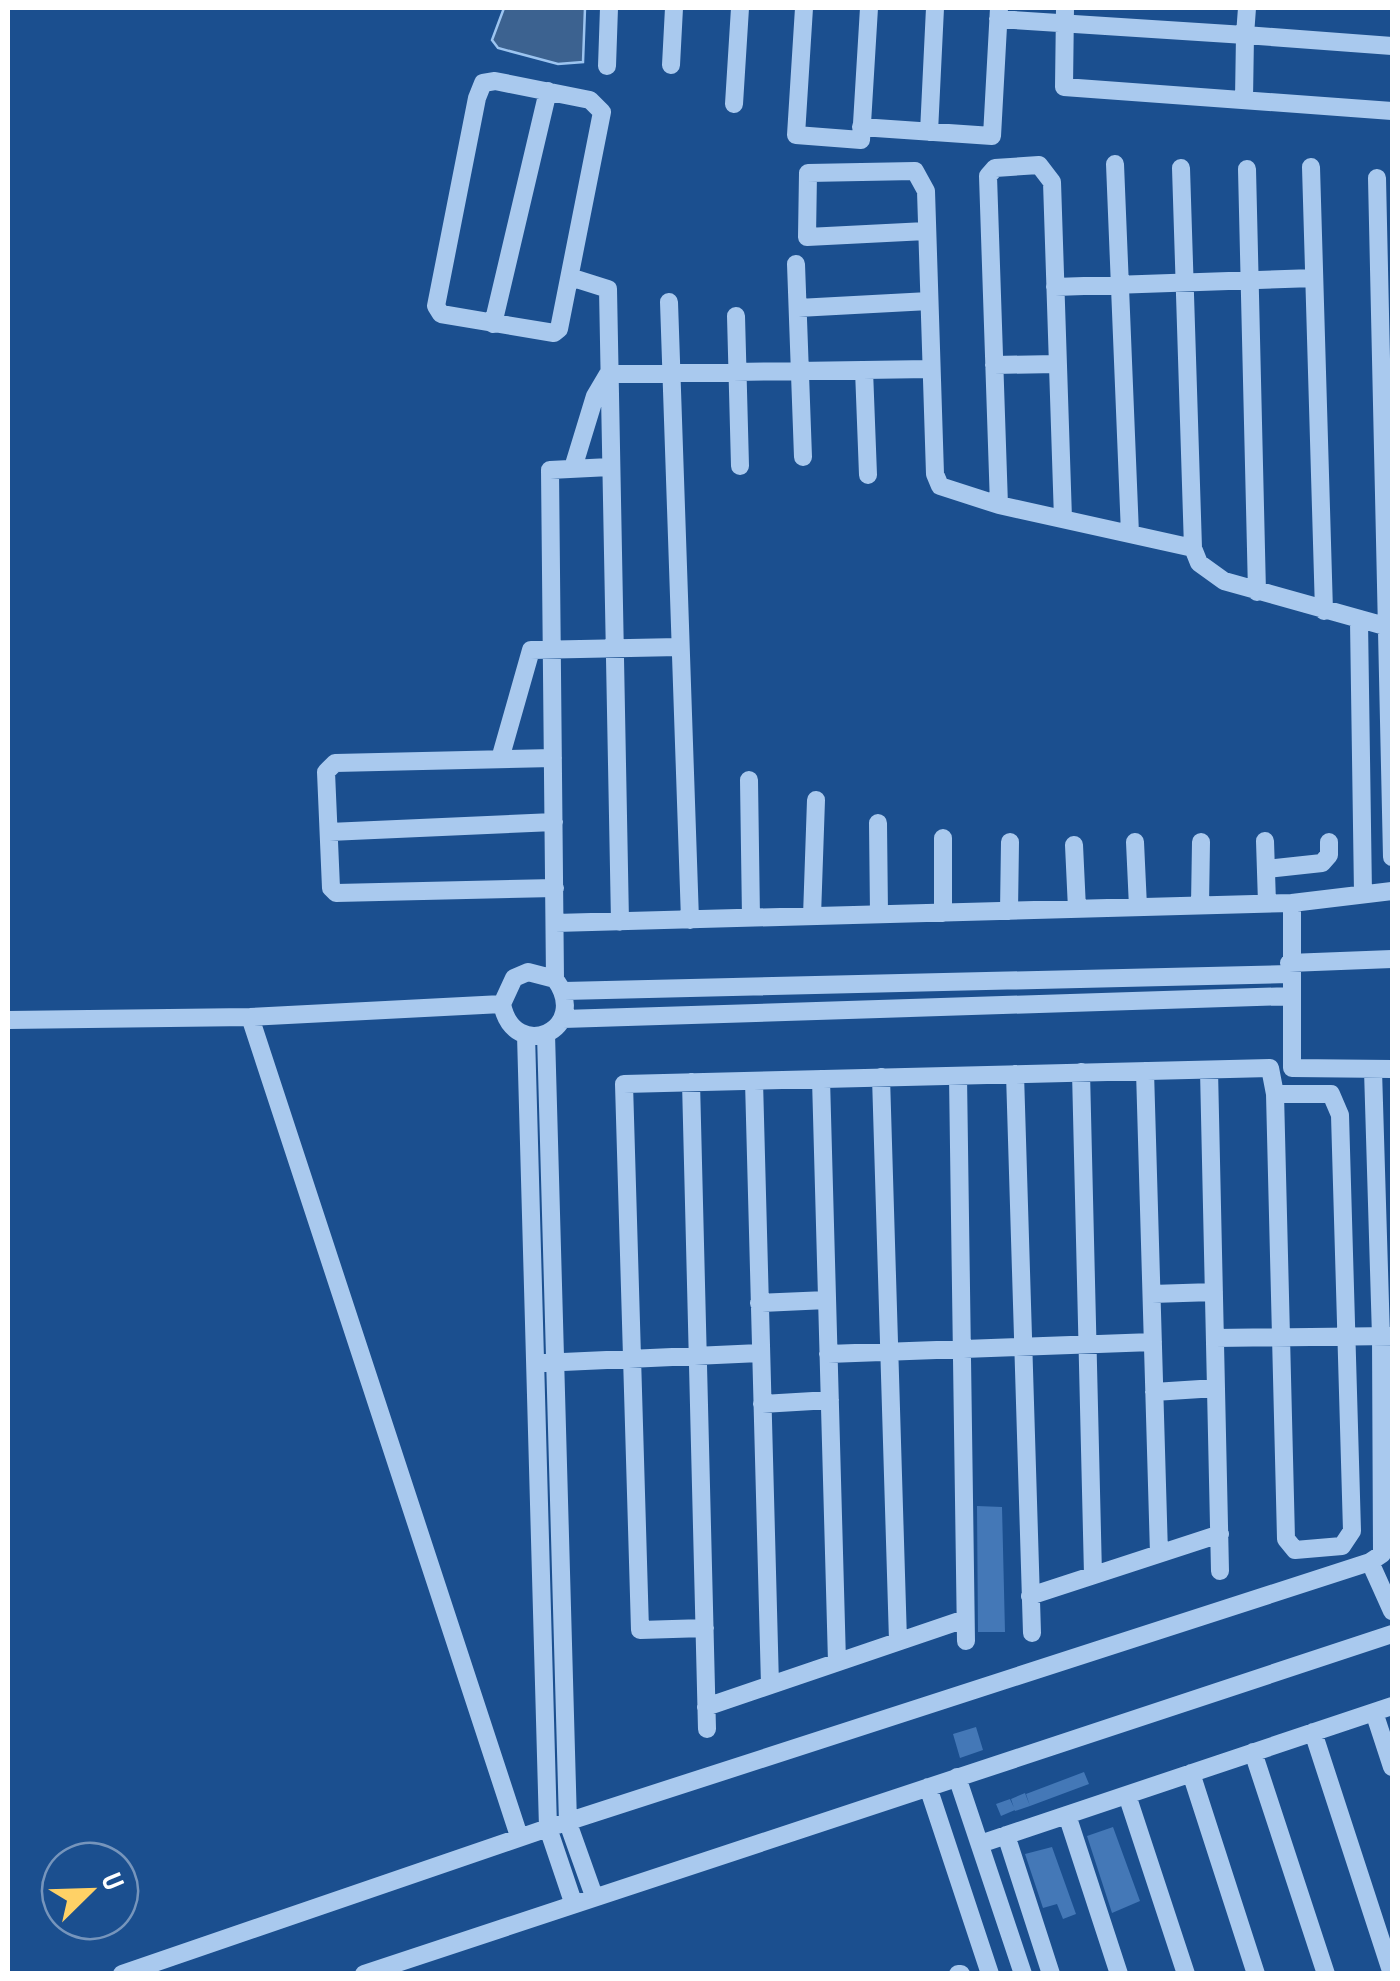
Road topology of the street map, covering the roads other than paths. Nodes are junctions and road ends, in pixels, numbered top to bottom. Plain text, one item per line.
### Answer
1 (610, 8) edge
2 (674, 8) edge
3 (740, 8) edge
4 (804, 8) edge
5 (869, 8) edge
6 (935, 8) edge
7 (1247, 8) edge
8 (999, 13) edge
9 (1065, 15) edge
10 (1246, 35) junction
11 (1392, 46) edge
12 (607, 66) dead end
13 (671, 66) dead end
14 (548, 91) junction
15 (1244, 99) junction
16 (734, 104) dead end
17 (1392, 110) edge
18 (862, 127) junction
19 (929, 132) junction
20 (1115, 164) dead end
21 (1310, 167) dead end
22 (1180, 168) dead end
23 (1247, 168) dead end
24 (1377, 178) dead end
25 (1385, 204) edge
26 (926, 232) junction
27 (796, 264) dead end
28 (570, 277) junction
29 (1314, 278) junction
30 (1250, 281) junction
31 (1184, 283) junction
32 (1120, 285) junction
33 (1055, 288) junction
34 (928, 301) junction
35 (669, 302) dead end
36 (798, 308) junction
37 (736, 316) dead end
38 (493, 324) junction
39 (1387, 354) edge
40 (994, 364) junction
41 (1058, 364) junction
42 (930, 369) junction
43 (864, 370) junction
44 (800, 371) junction
45 (738, 372) junction
46 (608, 374) junction
47 (671, 374) junction
48 (803, 457) dead end
49 (740, 466) dead end
50 (610, 467) junction
51 (574, 468) junction
52 (868, 475) dead end
53 (999, 505) junction
54 (1063, 519) junction
55 (1130, 534) junction
56 (1193, 548) junction
57 (1258, 592) junction
58 (1324, 611) junction
59 (1359, 621) junction
60 (1390, 629) edge
61 (679, 647) junction
62 (552, 648) junction
63 (615, 648) junction
64 (553, 758) junction
65 (500, 759) junction
66 (749, 780) dead end
67 (816, 800) dead end
68 (554, 822) junction
69 (878, 823) dead end
70 (329, 832) junction
71 (943, 838) dead end
72 (1265, 840) dead end
73 (1010, 842) dead end
74 (1135, 842) dead end
75 (1200, 842) dead end
76 (1329, 842) dead end
77 (1074, 845) dead end
78 (1392, 858) edge
79 (1266, 869) junction
80 (555, 888) junction
81 (1392, 892) edge
82 (1363, 894) junction
83 (1292, 902) junction
84 (1266, 903) junction
85 (1200, 905) junction
86 (1138, 907) junction
87 (1077, 908) junction
88 (1009, 911) junction
89 (944, 912) junction
90 (878, 914) junction
91 (812, 916) junction
92 (751, 918) junction
93 (690, 920) junction
94 (620, 922) junction
95 (554, 924) junction
96 (1392, 959) edge
97 (1289, 968) junction
98 (560, 985) junction
99 (1290, 996) junction
100 (502, 1004) junction
101 (250, 1017) junction
102 (563, 1019) junction
103 (8, 1020) edge
104 (546, 1034) junction
105 (526, 1035) junction
106 (1392, 1068) edge
107 (1209, 1070) junction
108 (1372, 1070) junction
109 (1146, 1071) junction
110 (1081, 1072) junction
111 (1015, 1074) junction
112 (958, 1076) junction
113 (881, 1078) junction
114 (821, 1079) junction
115 (754, 1080) junction
116 (690, 1082) junction
117 (1275, 1094) junction
118 (1214, 1292) junction
119 (1152, 1294) junction
120 (827, 1300) junction
121 (759, 1303) junction
122 (1346, 1336) junction
123 (1281, 1337) junction
124 (1387, 1337) edge
125 (1215, 1338) junction
126 (1152, 1342) junction
127 (1087, 1344) junction
128 (1023, 1345) junction
129 (960, 1346) junction
130 (889, 1351) junction
131 (760, 1353) junction
132 (828, 1354) junction
133 (698, 1355) junction
134 (632, 1358) junction
135 (544, 1363) junction
136 (1216, 1388) junction
137 (1154, 1392) junction
138 (830, 1400) junction
139 (762, 1404) junction
140 (1220, 1534) junction
141 (1159, 1554) junction
142 (1370, 1562) junction
143 (1220, 1571) dead end
144 (1093, 1576) junction
145 (1030, 1596) junction
146 (1392, 1611) edge
147 (966, 1619) junction
148 (705, 1628) junction
149 (1032, 1633) dead end
150 (1392, 1634) edge
151 (898, 1642) junction
152 (966, 1642) dead end
153 (837, 1662) junction
154 (770, 1685) junction
155 (706, 1706) junction
156 (1392, 1706) edge
157 (1374, 1712) junction
158 (707, 1729) dead end
159 (1312, 1732) junction
160 (1253, 1752) junction
161 (1392, 1768) edge
162 (1191, 1773) junction
163 (957, 1778) junction
164 (928, 1787) junction
165 (1126, 1795) junction
166 (1067, 1815) junction
167 (568, 1823) junction
168 (548, 1828) junction
169 (1006, 1835) junction
170 (520, 1836) junction
171 (980, 1844) junction
172 (594, 1896) junction
173 (573, 1902) junction
174 (1319, 1972) edge
175 (122, 1974) edge
176 (364, 1974) edge
177 (990, 1974) edge
178 (1023, 1974) edge
179 (1052, 1974) edge
180 (1119, 1974) edge
181 (1186, 1974) edge
182 (1256, 1974) edge
183 (1392, 1974) edge

1 - 12 street
2 - 13 street
3 - 16 street
4 - 18 street
5 - 18 street
6 - 19 street
7 - 10 street
8 - 9 street
8 - 19 street
9 - 10 street
9 - 15 street
10 - 11 street
10 - 15 street
14 - 28 street
14 - 38 street
14 - 38 street
15 - 17 street
18 - 19 street
20 - 32 street
21 - 29 street
22 - 31 street
23 - 30 street
24 - 25 street
25 - 39 street
26 - 26 street
26 - 34 street
27 - 36 street
28 - 38 street
28 - 46 street
29 - 30 street
29 - 58 street
30 - 31 street
30 - 57 street
31 - 32 street
31 - 56 street
32 - 33 street
32 - 55 street
33 - 40 street
33 - 41 street
34 - 36 street
34 - 42 street
35 - 47 street
36 - 44 street
37 - 45 street
39 - 60 street
40 - 41 street
40 - 53 street
41 - 54 street
42 - 43 street
42 - 53 street
43 - 44 street
43 - 52 street
44 - 45 street
44 - 48 street
45 - 47 street
45 - 49 street
46 - 47 street
46 - 50 street
46 - 51 street
47 - 61 street
50 - 51 street
50 - 63 street
51 - 62 street
53 - 54 street
54 - 55 street
55 - 56 street
56 - 57 street
57 - 58 street
58 - 59 street
59 - 60 street
59 - 82 street
60 - 78 street
61 - 63 street
61 - 93 street
62 - 63 street
62 - 64 street
62 - 65 street
63 - 94 street
64 - 65 street
64 - 68 street
65 - 70 street
66 - 92 street
67 - 91 street
68 - 70 street
68 - 80 street
69 - 90 street
70 - 80 street
71 - 89 street
72 - 79 street
73 - 88 street
74 - 86 street
75 - 85 street
76 - 79 street
77 - 87 street
79 - 84 street
80 - 95 street
81 - 82 street
82 - 83 street
83 - 84 street
83 - 97 street
84 - 85 street
85 - 86 street
86 - 87 street
87 - 88 street
88 - 89 street
89 - 90 street
90 - 91 street
91 - 92 street
92 - 93 street
93 - 94 street
94 - 95 street
95 - 98 street
96 - 97 street
97 - 98 street
97 - 99 street
98 - 100 street
98 - 102 street
99 - 102 street
99 - 108 street
100 - 101 street
100 - 105 street
101 - 103 street
101 - 170 street
102 - 104 street
104 - 105 street
104 - 135 street
105 - 135 street
106 - 108 street
107 - 109 street
107 - 117 street
107 - 118 street
108 - 124 street
109 - 110 street
109 - 119 street
110 - 111 street
110 - 127 street
111 - 112 street
111 - 128 street
112 - 113 street
112 - 129 street
113 - 114 street
113 - 130 street
114 - 115 street
114 - 120 street
115 - 116 street
115 - 121 street
116 - 133 street
116 - 134 street
117 - 122 street
117 - 123 street
118 - 119 street
118 - 125 street
119 - 126 street
120 - 121 street
120 - 132 street
121 - 131 street
122 - 123 street
122 - 123 street
122 - 124 street
123 - 125 street
124 - 142 street
125 - 136 street
126 - 127 street
126 - 137 street
127 - 128 street
127 - 144 street
128 - 129 street
128 - 145 street
129 - 130 street
129 - 147 street
130 - 132 street
130 - 151 street
131 - 133 street
131 - 139 street
132 - 138 street
133 - 134 street
133 - 148 street
134 - 135 street
134 - 148 street
135 - 167 street
135 - 168 street
136 - 137 street
136 - 140 street
137 - 141 street
138 - 139 street
138 - 153 street
139 - 154 street
140 - 141 street
140 - 143 street
141 - 144 street
142 - 146 street
142 - 167 street
144 - 145 street
145 - 149 street
147 - 151 street
147 - 152 street
148 - 155 street
150 - 163 street
151 - 153 street
153 - 154 street
154 - 155 street
155 - 158 street
156 - 157 street
157 - 159 street
157 - 161 street
159 - 160 street
159 - 183 street
160 - 162 street
160 - 174 street
162 - 165 street
162 - 182 street
163 - 164 street
163 - 171 street
164 - 172 street
164 - 177 street
165 - 166 street
165 - 181 street
166 - 169 street
166 - 180 street
167 - 168 street
167 - 172 street
168 - 170 street
168 - 173 street
169 - 171 street
169 - 179 street
170 - 175 street
171 - 178 street
172 - 173 street
173 - 176 street

